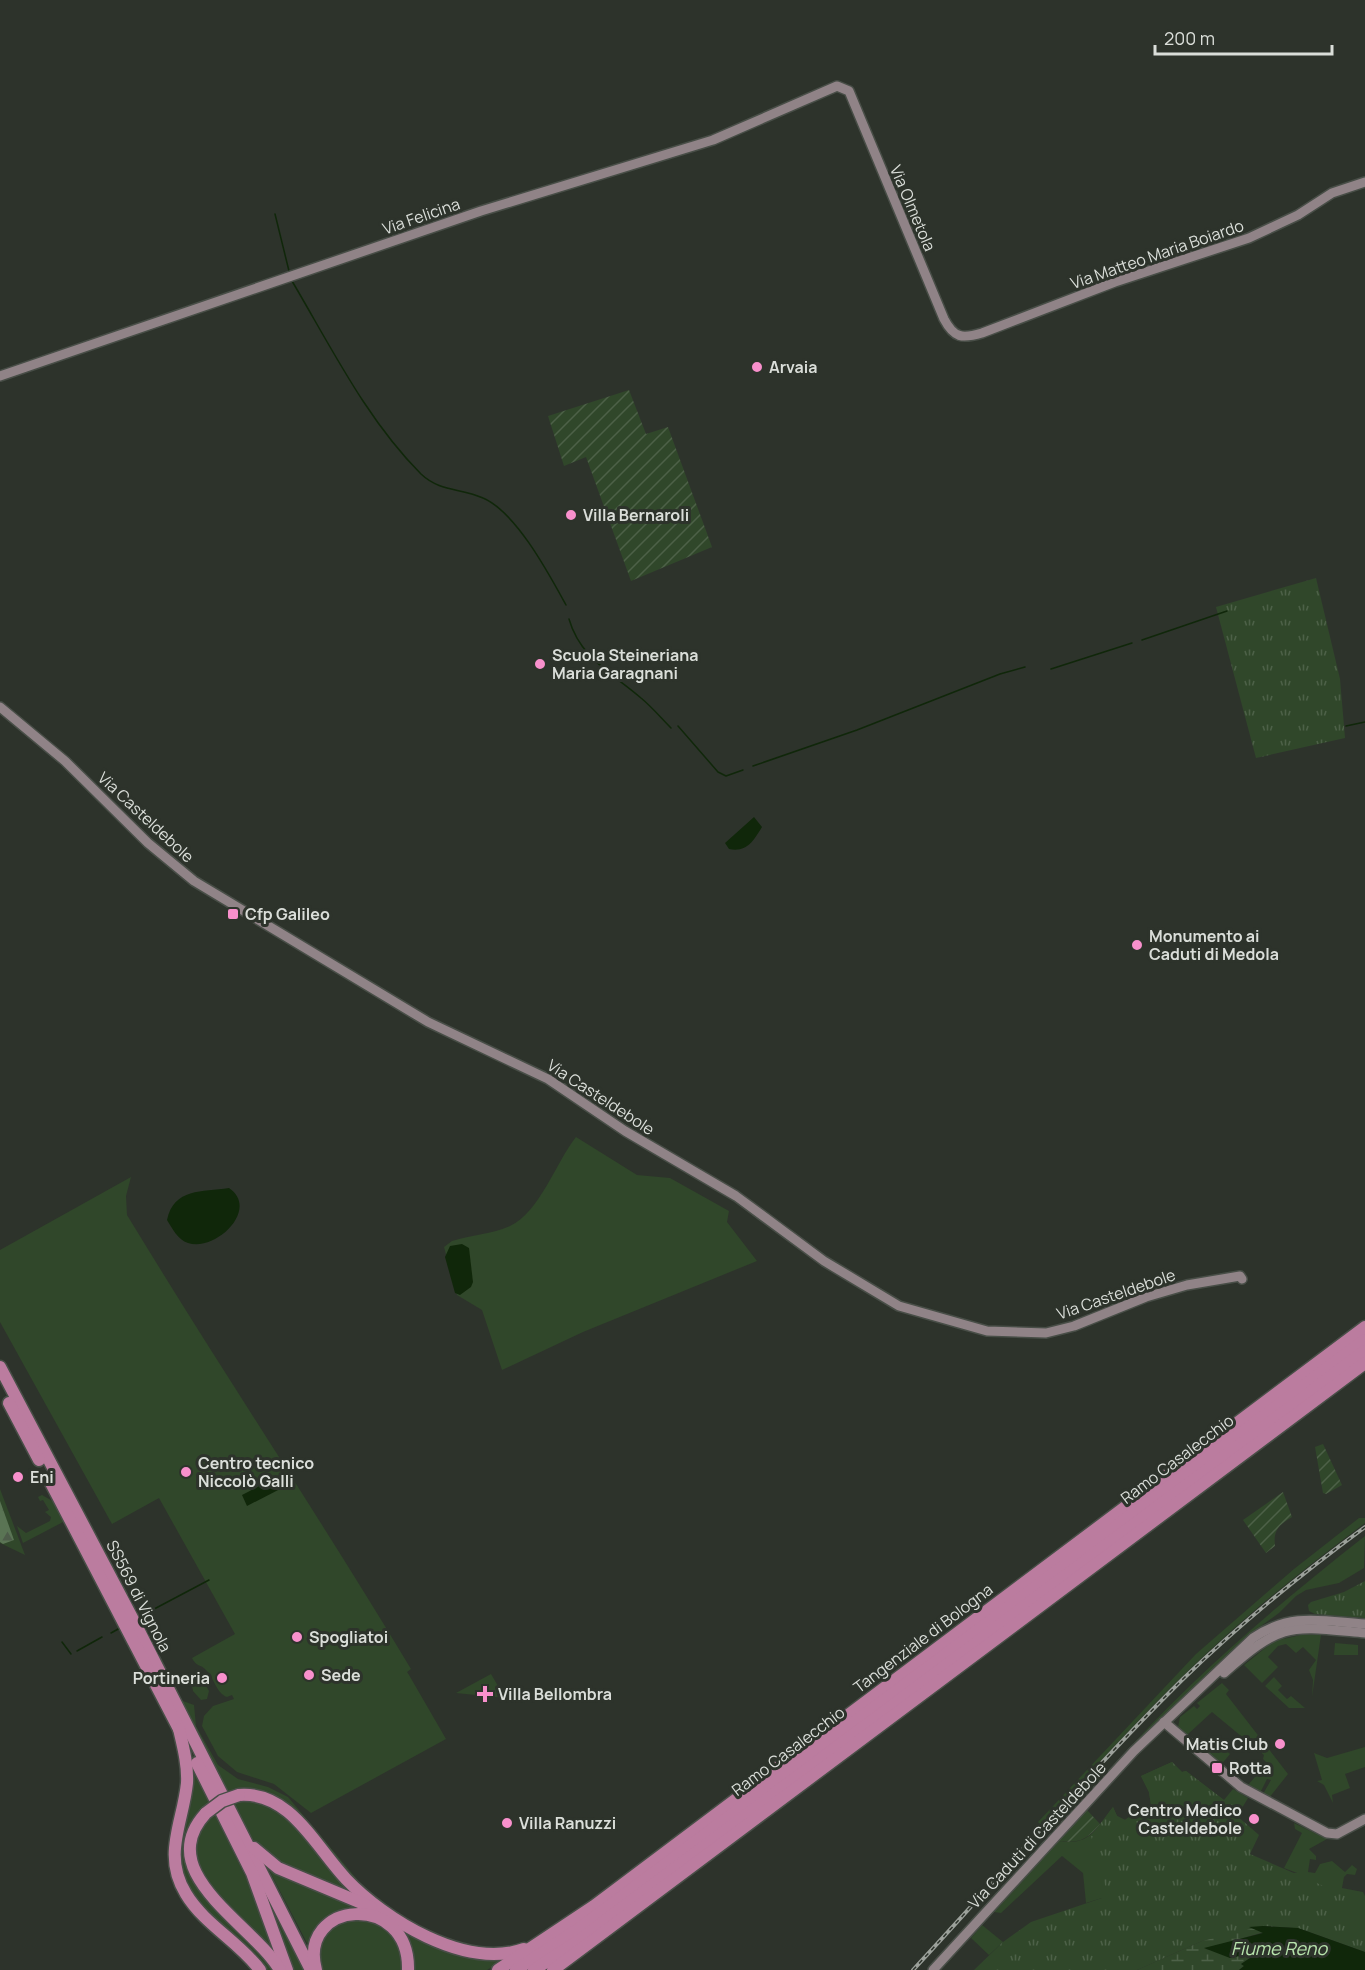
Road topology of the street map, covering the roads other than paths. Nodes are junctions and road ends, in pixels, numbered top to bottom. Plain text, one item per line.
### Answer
1 (849, 91) joint
2 (1365, 182) edge
3 (953, 334) joint
4 (0, 376) edge
5 (0, 707) edge
6 (1242, 1279) dead end
7 (1365, 1327) edge
8 (1365, 1340) edge
9 (1365, 1351) edge
10 (1365, 1363) edge
11 (0, 1367) edge
12 (0, 1385) edge
13 (1365, 1624) edge
14 (1365, 1633) edge
15 (162, 1686) junction
16 (1182, 1706) junction
17 (176, 1713) junction
18 (1164, 1722) junction
19 (179, 1729) junction
20 (232, 1812) junction
21 (1365, 1819) edge
22 (594, 1906) junction
23 (397, 1920) junction
24 (260, 1970) edge
25 (280, 1970) edge
26 (287, 1970) edge
27 (311, 1970) edge
28 (316, 1970) edge
29 (408, 1970) edge
30 (498, 1970) edge
31 (516, 1970) edge
32 (534, 1970) edge
33 (554, 1970) edge
34 (933, 1970) edge

1 - 3 street, Via Olmetola
1 - 4 street, Via Felicina
2 - 3 street, Via Matteo Maria Boiardo
5 - 6 street, Via Casteldebole
7 - 22 highway, Tangenziale di Bologna
8 - 31 highway, Ramo Casalecchio
9 - 32 highway, Ramo Casalecchio
10 - 33 highway
11 - 15 highway, SS569 di Vignola
12 - 15 highway, SS569 di Vignola
13 - 16 street
14 - 16 street
15 - 17 highway, SS569 di Vignola
16 - 18 street, Via Caduti di Casteldebole
17 - 19 highway, SS569 di Vignola
17 - 20 highway, SS569 di Vignola
18 - 21 street
18 - 34 street, Via Caduti di Casteldebole
19 - 24 highway
19 - 26 highway, SS569 di Vignola
20 - 23 highway
20 - 27 highway, SS569 di Vignola
22 - 23 highway
22 - 30 highway, Tangenziale di Bologna
23 - 25 highway, bridge
28 - 29 highway

